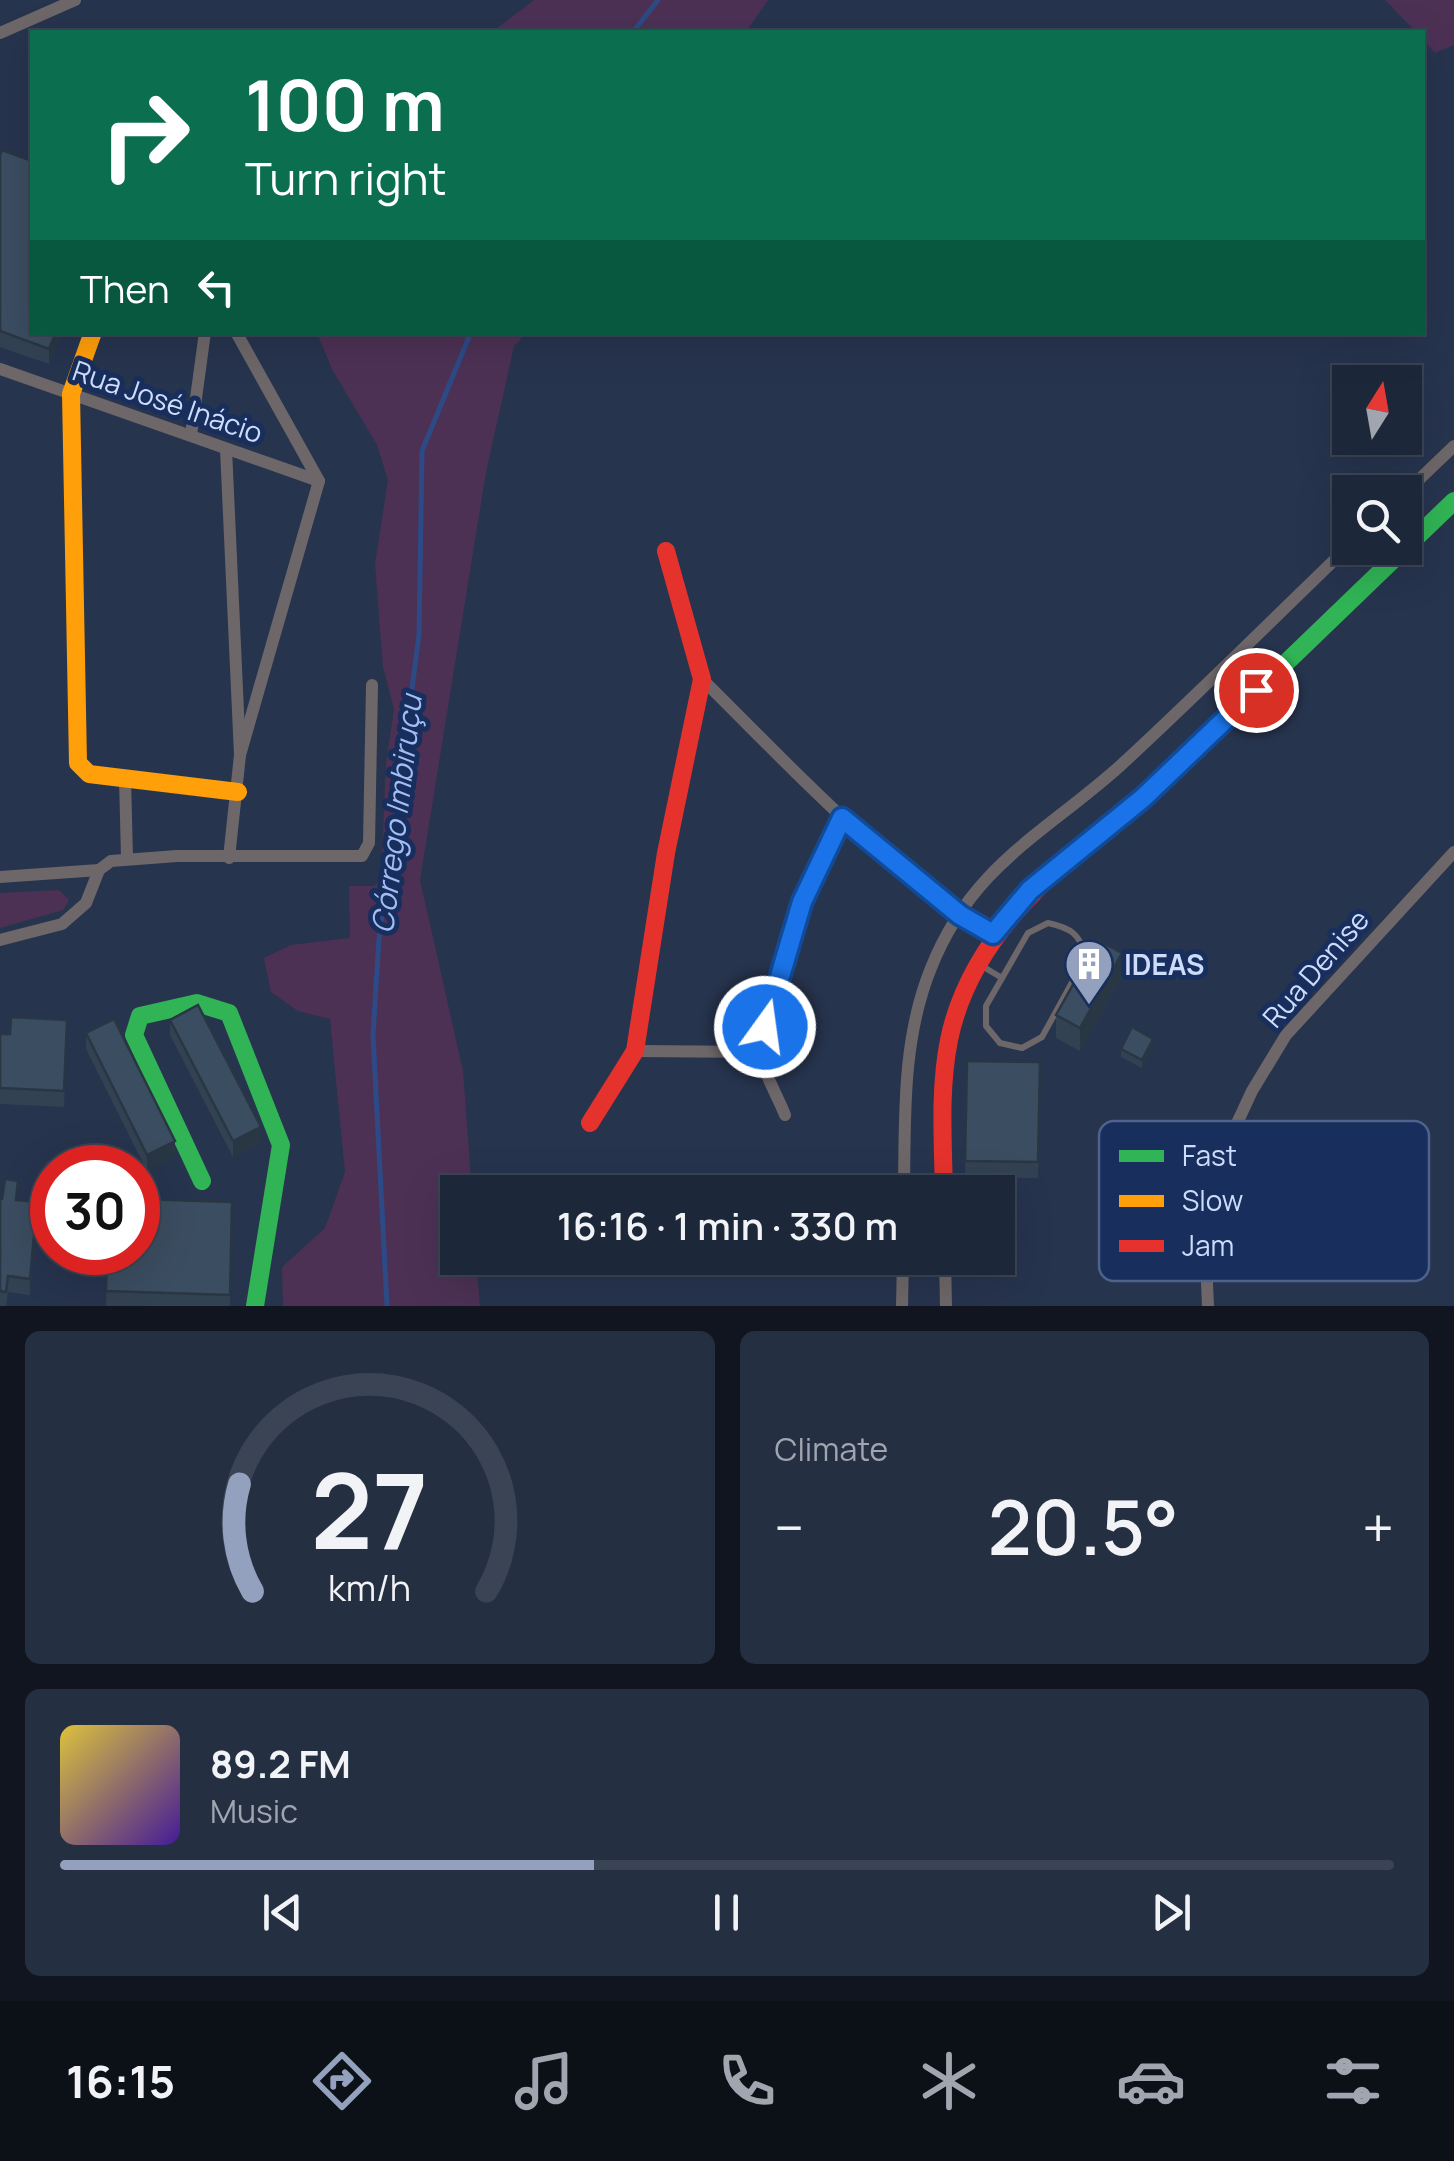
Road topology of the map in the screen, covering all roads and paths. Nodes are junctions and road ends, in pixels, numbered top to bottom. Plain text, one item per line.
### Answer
1 (74, 0) edge
2 (0, 33) edge
3 (93, 335) edge
4 (206, 335) edge
5 (238, 335) edge
6 (0, 369) edge
7 (71, 394) junction
8 (191, 435) junction
9 (1454, 446) edge
10 (226, 448) junction
11 (1422, 476) edge
12 (319, 481) junction
13 (1454, 501) edge
14 (666, 551) dead end
15 (1332, 562) edge
16 (702, 680) junction
17 (372, 684) dead end
18 (240, 755) junction
19 (125, 778) junction
20 (238, 792) junction
21 (842, 818) junction
22 (1454, 852) edge
23 (127, 858) junction
24 (229, 858) junction
25 (99, 870) junction
26 (0, 877) edge
27 (960, 915) junction
28 (993, 934) junction
29 (0, 940) edge
30 (978, 964) junction
31 (1002, 978) junction
32 (635, 1051) junction
33 (760, 1052) junction
34 (785, 1115) dead end
35 (1239, 1121) edge
36 (590, 1123) dead end
37 (904, 1175) edge
38 (944, 1175) edge
39 (202, 1181) dead end
40 (903, 1275) edge
41 (945, 1275) edge
42 (1207, 1281) edge
43 (256, 1306) edge
44 (902, 1306) edge
45 (946, 1306) edge
46 (1208, 1306) edge

1 - 2 street
3 - 7 street
4 - 8 street
5 - 12 street
6 - 7 street, Rua José Inácio
7 - 8 street, Rua José Inácio
7 - 19 street
8 - 10 street, Rua José Inácio
9 - 11 street
10 - 12 street, Rua José Inácio
10 - 18 street
12 - 18 street
13 - 28 street
14 - 16 street
15 - 27 street
16 - 21 street
16 - 32 street
17 - 24 street
18 - 20 street
19 - 20 street
19 - 23 street
20 - 24 street
21 - 27 street
21 - 33 street
22 - 35 street, Rua Denise
23 - 24 street
23 - 25 street
25 - 26 street
25 - 29 street
27 - 28 street
27 - 37 street
28 - 30 street
30 - 31 lane
30 - 38 street
31 - 31 lane
32 - 33 street
32 - 36 street
33 - 34 street
39 - 43 street
40 - 44 street
41 - 45 street
42 - 46 street, Rua Denise

